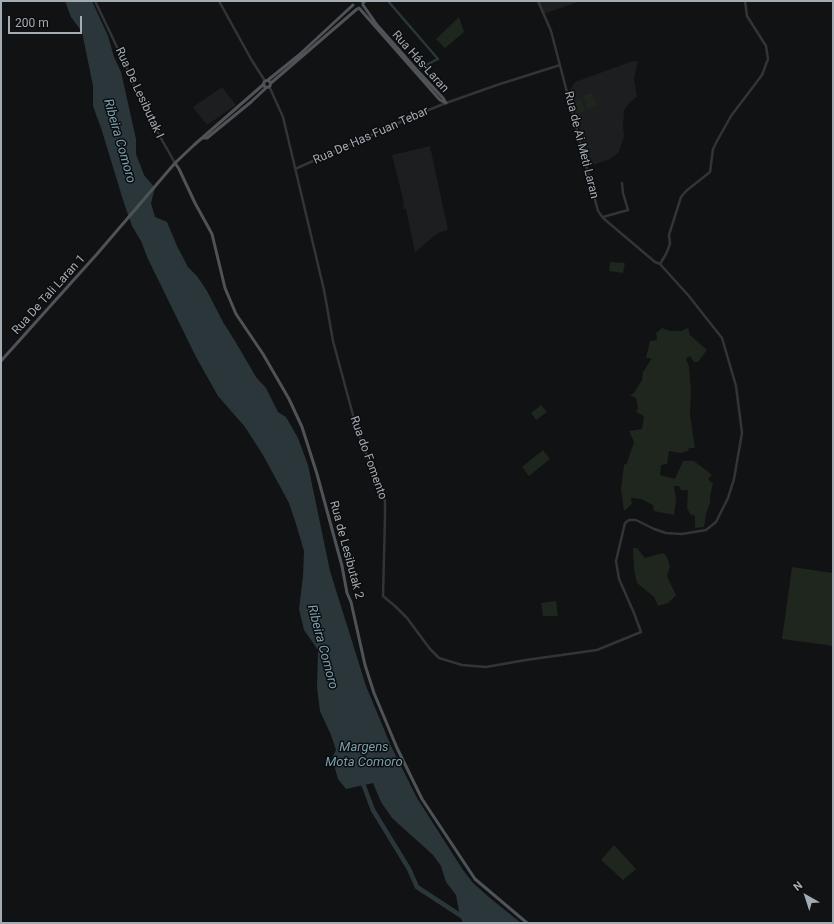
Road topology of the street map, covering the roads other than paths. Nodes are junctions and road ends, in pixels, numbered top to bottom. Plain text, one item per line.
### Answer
1 (95, 1) edge
2 (218, 1) edge
3 (538, 1) edge
4 (746, 1) edge
5 (353, 2) edge
6 (363, 2) edge
7 (358, 8) junction
8 (560, 65) junction
9 (266, 82) junction
10 (269, 86) junction
11 (250, 101) junction
12 (446, 103) junction
13 (175, 163) junction
14 (295, 169) junction
15 (622, 183) dead end
16 (602, 218) junction
17 (660, 264) junction
18 (1, 361) edge
19 (641, 632) joint
20 (527, 923) edge

1 - 13 street, Rua De Lesibutak I
2 - 9 street
3 - 8 street, Rua de Ai Meti Laran
4 - 17 street
5 - 7 main road, Rua Hás-Laran
5 - 9 main road
6 - 7 main road
6 - 12 main road, Rua Hás-Laran
7 - 10 main road
7 - 12 main road, Rua Hás-Laran
8 - 12 street, Rua De Has Fuan Tebar
8 - 16 street, Rua de Ai Meti Laran
9 - 10 main road
9 - 10 main road
9 - 11 main road
10 - 11 main road
10 - 14 street, Rua do Fomento
11 - 13 main road, Rua De Tali Laran 1
12 - 14 street, Rua De Has Fuan Tebar
13 - 18 main road, Rua De Tali Laran 1
13 - 20 main road, Rua de Lesibutak 2
14 - 19 street, Rua do Fomento
15 - 16 street
16 - 17 street, Rua de Ai Meti Laran
17 - 19 street, Rua de Ai Meti Laran

